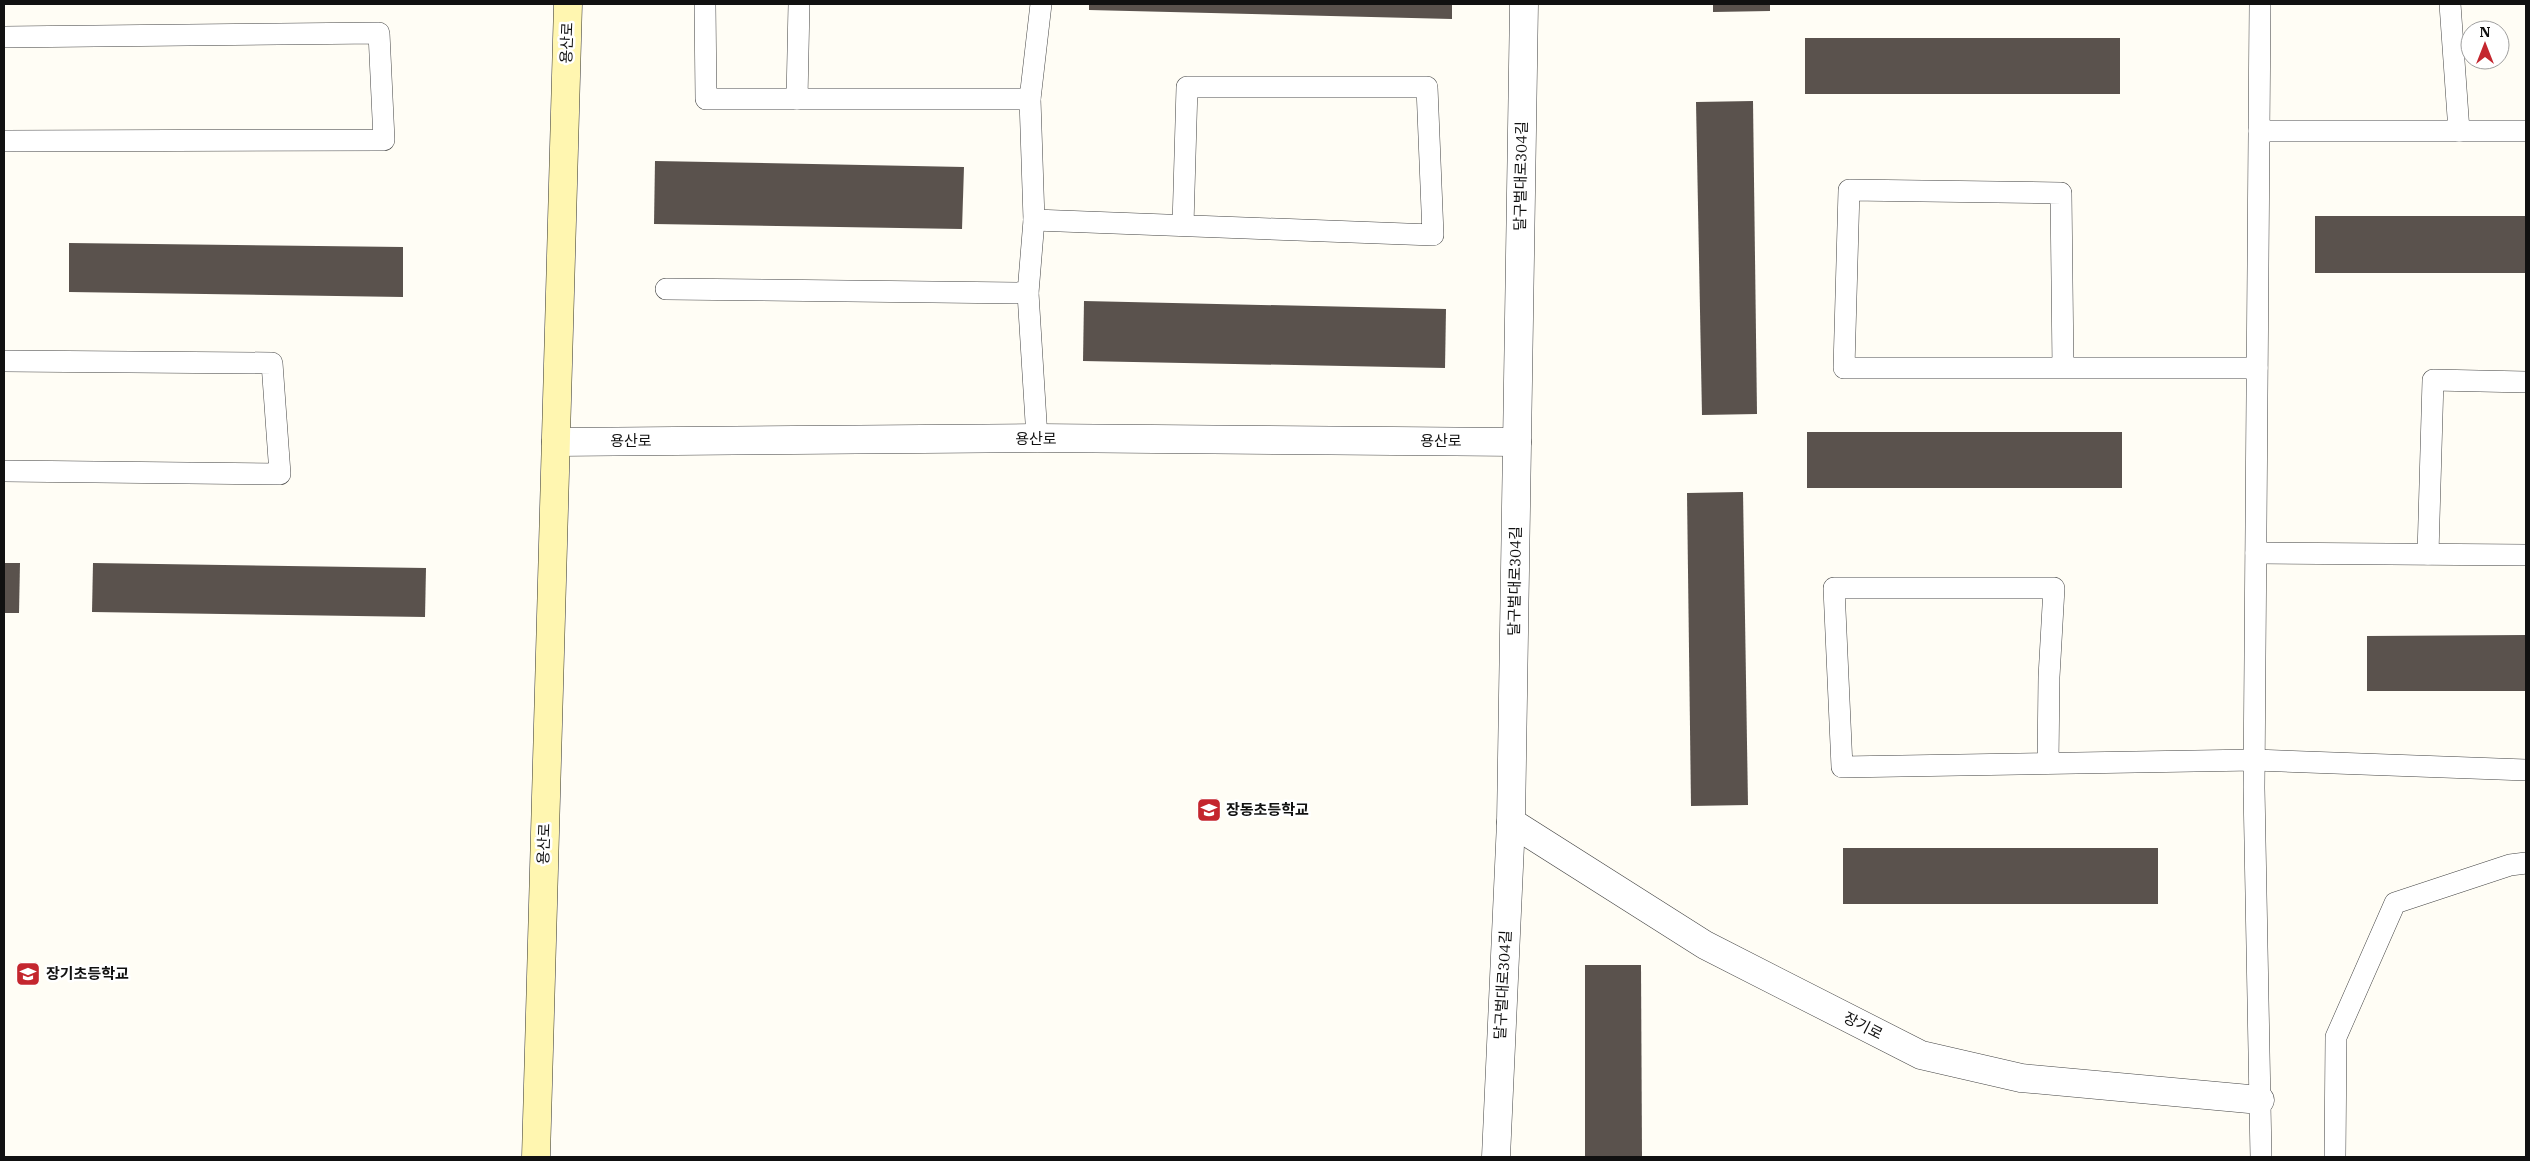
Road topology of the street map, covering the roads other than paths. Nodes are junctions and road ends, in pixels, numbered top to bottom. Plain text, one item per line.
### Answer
1 (568, 4) edge
2 (705, 4) edge
3 (799, 4) edge
4 (1040, 4) edge
5 (1524, 4) edge
6 (2260, 4) edge
7 (2450, 4) edge
8 (4, 37) edge
9 (797, 99) junction
10 (1030, 99) junction
11 (2259, 132) junction
12 (2458, 132) junction
13 (2526, 132) edge
14 (4, 141) edge
15 (1034, 220) junction
16 (1183, 225) junction
17 (666, 289) dead end
18 (1028, 293) junction
19 (4, 361) edge
20 (2063, 368) junction
21 (2257, 368) junction
22 (2526, 382) edge
23 (1037, 438) junction
24 (556, 442) junction
25 (1517, 442) junction
26 (4, 471) edge
27 (2256, 553) junction
28 (2428, 554) junction
29 (2526, 555) edge
30 (2254, 760) junction
31 (2048, 763) junction
32 (2526, 770) edge
33 (1511, 822) junction
34 (2526, 863) edge
35 (2260, 1100) junction
36 (536, 1157) edge
37 (1496, 1157) edge
38 (2261, 1157) edge
39 (2335, 1157) edge

1 - 24 main road, 용산로
2 - 9 lane
3 - 9 lane
4 - 10 lane
5 - 25 street, 달구벌대로304길
6 - 11 lane
7 - 12 lane
8 - 14 lane
9 - 10 lane
10 - 15 lane
11 - 12 lane
11 - 21 lane
12 - 13 lane
15 - 16 lane
15 - 18 lane
16 - 16 lane
17 - 18 lane
18 - 23 lane
19 - 26 lane
20 - 20 lane
20 - 21 lane
21 - 27 lane
22 - 28 lane
23 - 24 street, 용산로
23 - 25 street, 용산로
24 - 36 main road, 용산로
25 - 33 street, 달구벌대로304길
27 - 28 lane
27 - 30 lane
28 - 29 lane
30 - 31 lane
30 - 32 lane
30 - 35 lane
31 - 31 lane
33 - 35 street, 장기로
33 - 37 street, 달구벌대로304길
34 - 39 lane
35 - 38 lane

